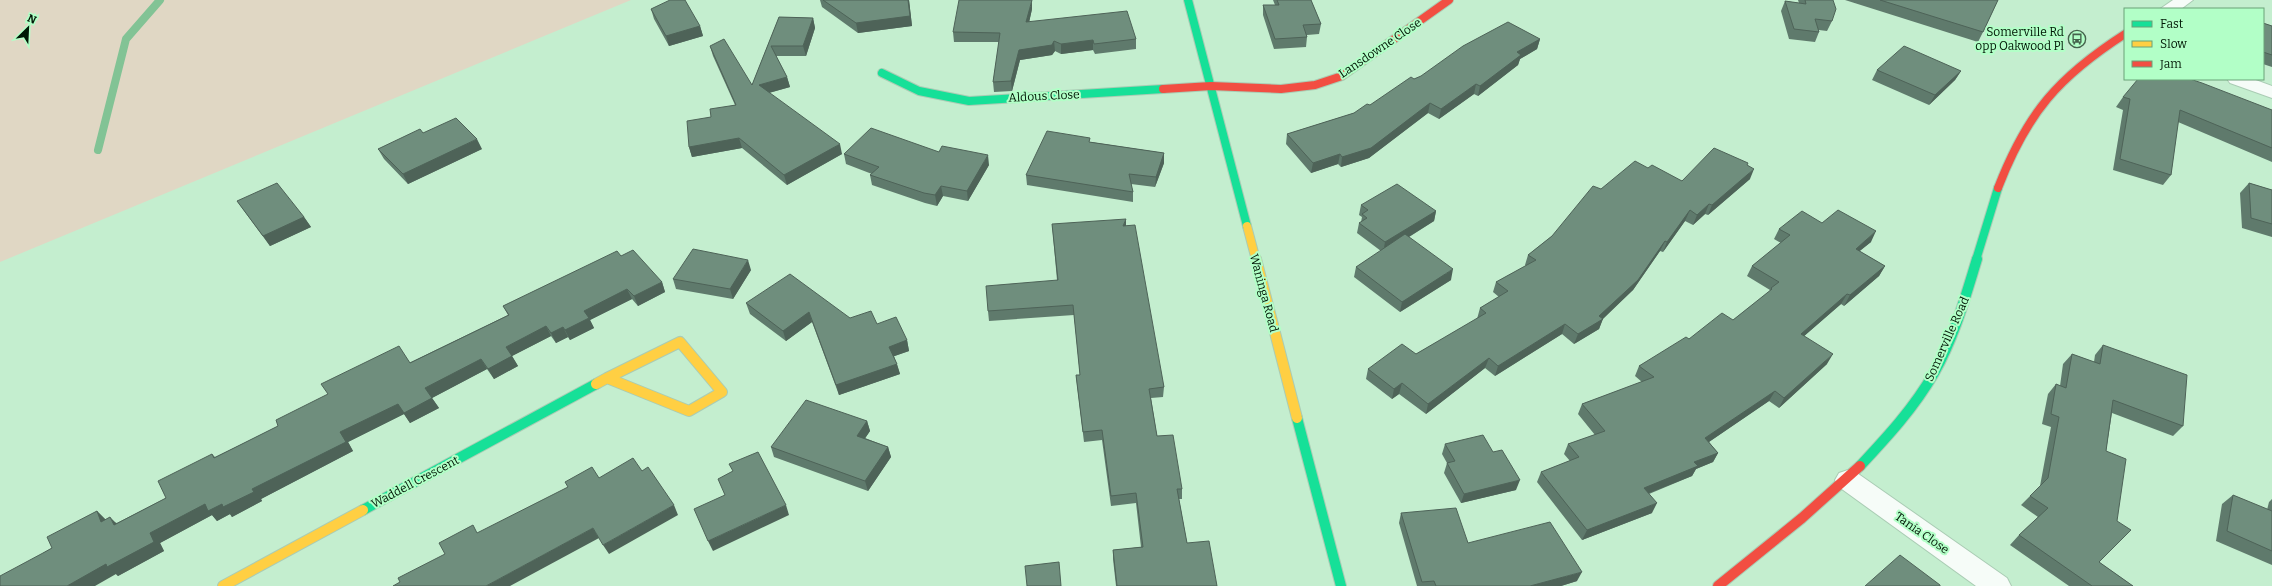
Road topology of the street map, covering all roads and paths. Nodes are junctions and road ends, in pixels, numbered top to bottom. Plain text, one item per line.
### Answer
1 (1188, 0) edge
2 (1449, 0) edge
3 (2185, 0) edge
4 (2171, 8) edge
5 (2124, 36) edge
6 (882, 72) dead end
7 (2239, 80) edge
8 (1211, 86) junction
9 (2272, 92) edge
10 (607, 378) junction
11 (1848, 480) junction
12 (223, 586) edge
13 (1340, 586) edge
14 (1718, 586) edge
15 (1997, 586) edge

1 - 8 street, Waninga Road
2 - 8 street, Lansdowne Close
3 - 4 street
5 - 11 street, Somerville Road
6 - 8 street, Aldous Close
7 - 9 street
8 - 13 street, Waninga Road
10 - 10 street, Waddell Crescent
10 - 12 street, Waddell Crescent
11 - 14 street, Somerville Road
11 - 15 street, Tania Close

